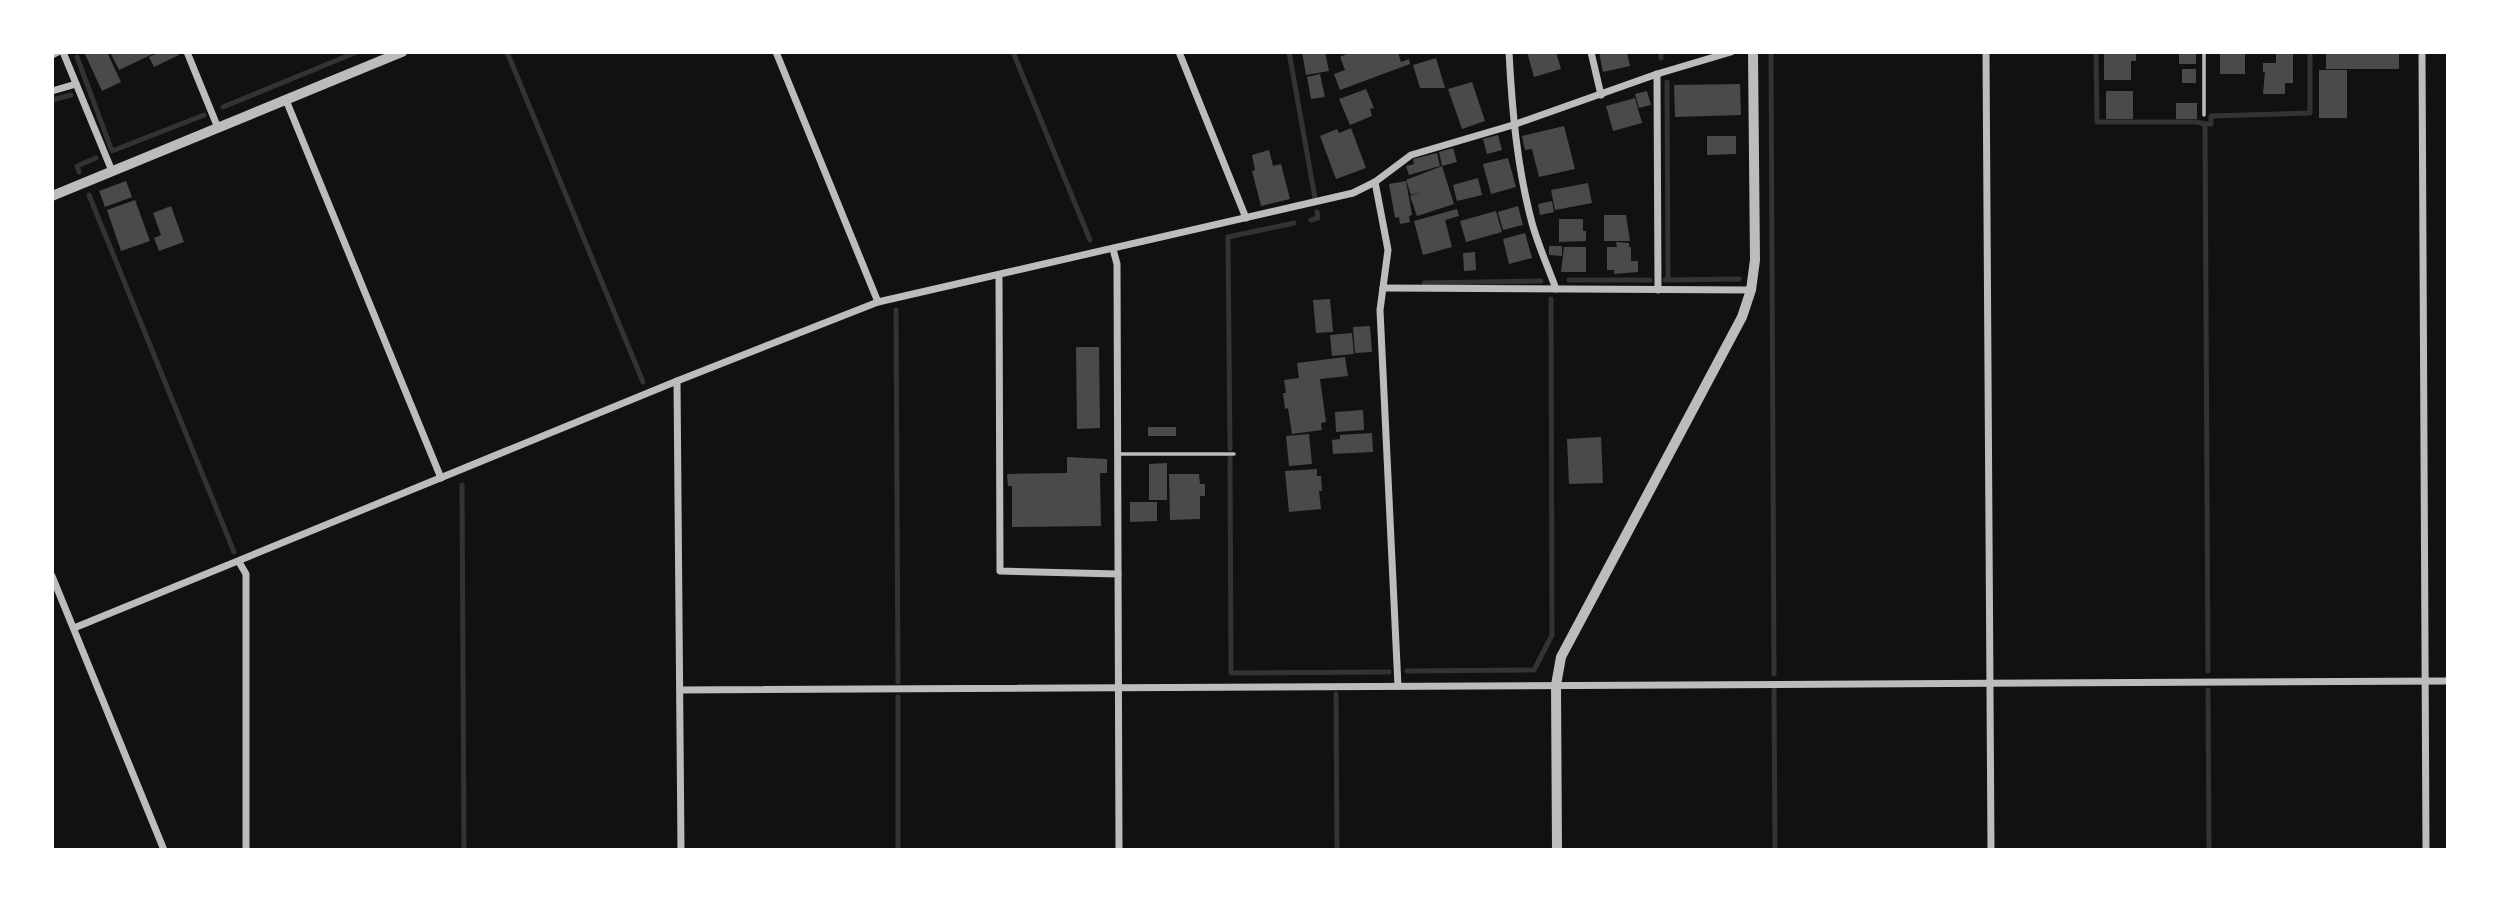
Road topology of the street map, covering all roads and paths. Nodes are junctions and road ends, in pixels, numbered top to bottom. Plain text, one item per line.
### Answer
1 (63, 52) edge
2 (187, 52) edge
3 (402, 52) edge
4 (776, 52) edge
5 (1179, 52) edge
6 (1509, 52) edge
7 (1591, 52) edge
8 (1731, 52) edge
9 (1754, 52) edge
10 (1986, 52) edge
11 (2204, 52) edge
12 (2422, 52) edge
13 (52, 57) edge
14 (1657, 74) junction
15 (76, 84) junction
16 (52, 91) edge
17 (1601, 95) junction
18 (286, 100) junction
19 (2204, 115) dead end
20 (1513, 125) junction
21 (218, 128) junction
22 (112, 171) junction
23 (1375, 182) junction
24 (52, 195) edge
25 (1246, 218) junction
26 (1113, 249) junction
27 (999, 275) junction
28 (1383, 288) junction
29 (1556, 289) junction
30 (1658, 290) junction
31 (1751, 290) junction
32 (878, 302) junction
33 (677, 380) junction
34 (1118, 454) junction
35 (1234, 454) dead end
36 (441, 478) junction
37 (239, 562) junction
38 (1118, 574) junction
39 (52, 576) edge
40 (74, 628) junction
41 (2425, 681) junction
42 (2448, 681) edge
43 (1991, 682) junction
44 (1556, 685) junction
45 (1398, 686) junction
46 (1119, 688) junction
47 (680, 690) junction
48 (164, 849) edge
49 (246, 849) edge
50 (681, 849) edge
51 (1119, 849) edge
52 (1557, 849) edge
53 (1991, 849) edge
54 (2426, 849) edge

1 - 13 lane
1 - 15 street
2 - 21 street
3 - 18 street
4 - 32 street
5 - 25 street
6 - 20 street
7 - 17 street
8 - 14 street
9 - 31 street
10 - 43 street
11 - 19 lane
12 - 41 street
14 - 17 street
14 - 30 street
15 - 16 street
15 - 22 street
17 - 20 street
18 - 21 street
18 - 36 street
20 - 23 street
20 - 29 street
21 - 22 street
22 - 24 street
23 - 25 street
23 - 28 street
25 - 26 street
26 - 27 street
26 - 34 street
27 - 32 street
27 - 38 street
28 - 29 street
28 - 45 street
29 - 30 street
30 - 31 street
31 - 44 street
32 - 33 street
33 - 36 street
33 - 47 street
34 - 35 lane
34 - 38 street
36 - 37 street
37 - 40 street
37 - 49 street
38 - 46 street
39 - 40 street
40 - 48 street
41 - 42 street
41 - 43 street
41 - 54 street
43 - 44 street
43 - 53 street
44 - 45 street
44 - 52 street
45 - 46 street
46 - 47 street
46 - 51 street
47 - 50 street

